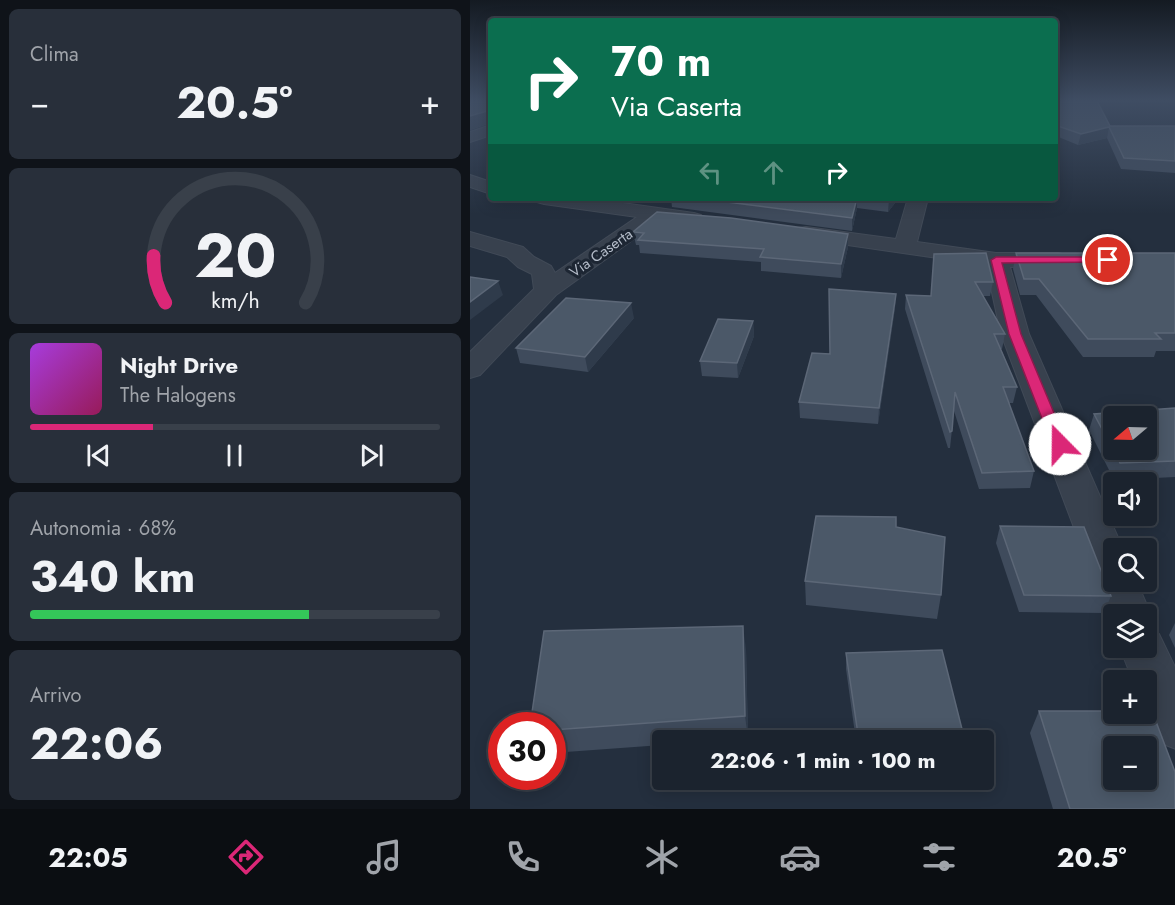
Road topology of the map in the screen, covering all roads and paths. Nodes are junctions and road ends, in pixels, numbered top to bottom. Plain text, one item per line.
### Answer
1 (470, 181) edge
2 (488, 187) edge
3 (590, 201) edge
4 (917, 201) edge
5 (654, 215) junction
6 (710, 220) edge
7 (790, 231) edge
8 (470, 239) edge
9 (905, 246) junction
10 (996, 260) junction
11 (1080, 260) edge
12 (547, 290) junction
13 (470, 369) edge
14 (1103, 550) edge
15 (1147, 658) edge
16 (1175, 725) edge

1 - 2 street
3 - 5 street, Via Caserta
4 - 9 street
5 - 6 street, Via Caserta
5 - 12 street, Via Caserta
7 - 9 street
8 - 12 street
9 - 10 street
10 - 11 street
10 - 14 street
12 - 13 street, Via Caserta
15 - 16 street

